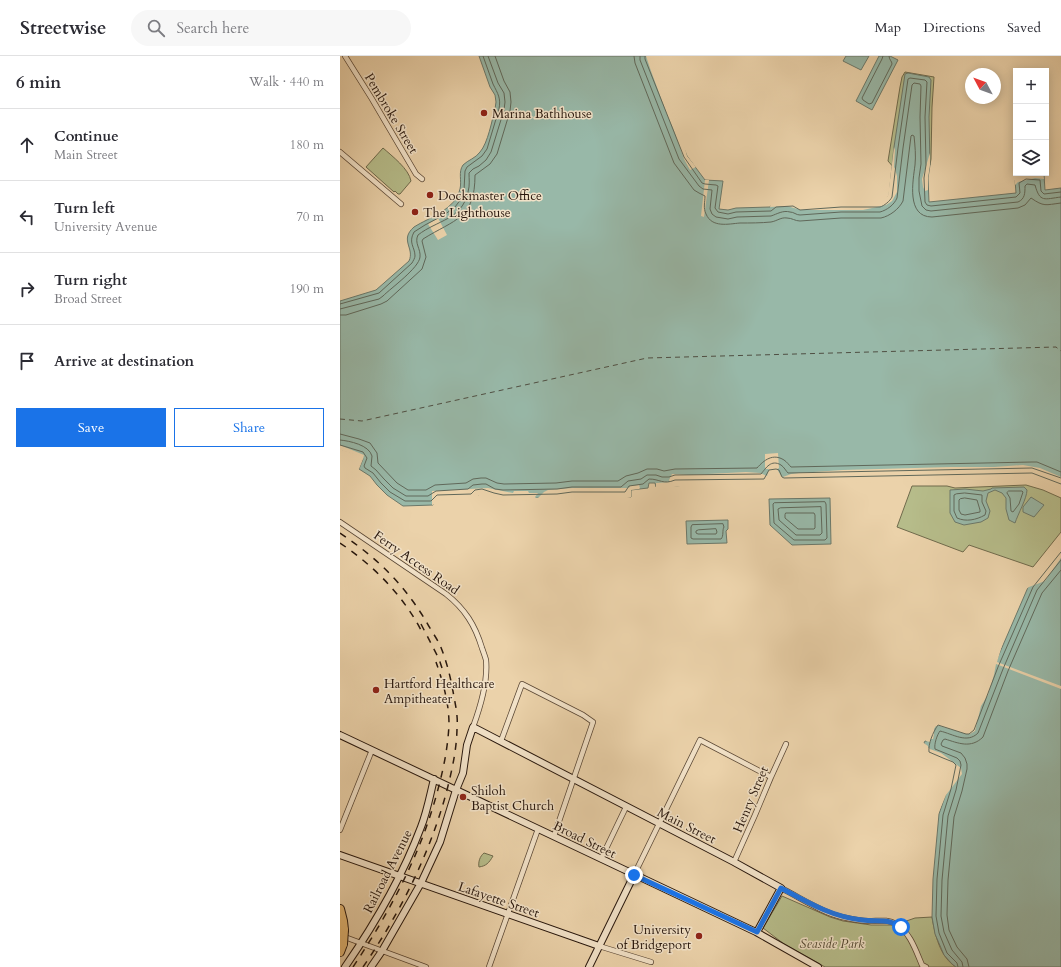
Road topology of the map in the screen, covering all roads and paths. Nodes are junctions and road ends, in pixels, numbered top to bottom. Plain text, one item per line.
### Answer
1 (345, 56) edge
2 (340, 152) edge
3 (422, 179) dead end
4 (401, 204) dead end
5 (340, 522) edge
6 (473, 726) junction
7 (340, 735) edge
8 (501, 741) junction
9 (786, 744) dead end
10 (372, 750) junction
11 (771, 777) junction
12 (434, 779) junction
13 (574, 779) junction
14 (456, 790) junction
15 (626, 807) junction
16 (659, 823) junction
17 (538, 829) junction
18 (340, 830) edge
19 (554, 836) junction
20 (340, 854) edge
21 (601, 859) junction
22 (734, 862) junction
23 (634, 875) junction
24 (400, 876) junction
25 (421, 883) junction
26 (781, 888) junction
27 (340, 910) edge
28 (507, 913) junction
29 (757, 932) junction
30 (342, 937) edge
31 (361, 943) junction
32 (599, 946) junction
33 (340, 952) edge
34 (382, 952) junction
35 (651, 962) dead end
36 (345, 967) edge
37 (371, 967) edge
38 (426, 967) edge
39 (488, 967) edge
40 (589, 967) edge
41 (818, 967) edge
42 (926, 967) edge

1 - 3 street, Pembroke Street
2 - 4 street
5 - 6 street, Ferry Access Road
6 - 8 street, Main Street
6 - 14 street, Ferry Access Road
7 - 10 street, Broad Street
8 - 13 street, Main Street
8 - 13 street
9 - 11 street, Henry Street
10 - 12 street, Broad Street
10 - 18 street
11 - 16 street
11 - 22 street, Henry Street
12 - 14 street, Broad Street
12 - 24 street, Railroad Avenue
13 - 15 street, Main Street
13 - 19 street
14 - 17 street, Broad Street
14 - 25 street
15 - 16 street, Main Street
15 - 21 street
16 - 22 street, Main Street
16 - 23 street
17 - 19 street, Broad Street
17 - 28 street
19 - 21 street, Broad Street
20 - 24 street, Lafayette Street
21 - 23 street, Broad Street
22 - 26 street, Main Street
23 - 29 street, Broad Street
23 - 32 street
24 - 25 street, Lafayette Street
24 - 31 street, Railroad Avenue
25 - 28 street, Lafayette Street
25 - 34 street
26 - 29 street
26 - 42 street, Main Street
27 - 30 highway
28 - 32 street, Lafayette Street
28 - 39 street
29 - 41 street, Broad Street
30 - 31 street
30 - 33 highway
31 - 34 street
31 - 36 street, Railroad Avenue
32 - 35 street, Lafayette Street
32 - 40 street
34 - 37 street
34 - 38 street

